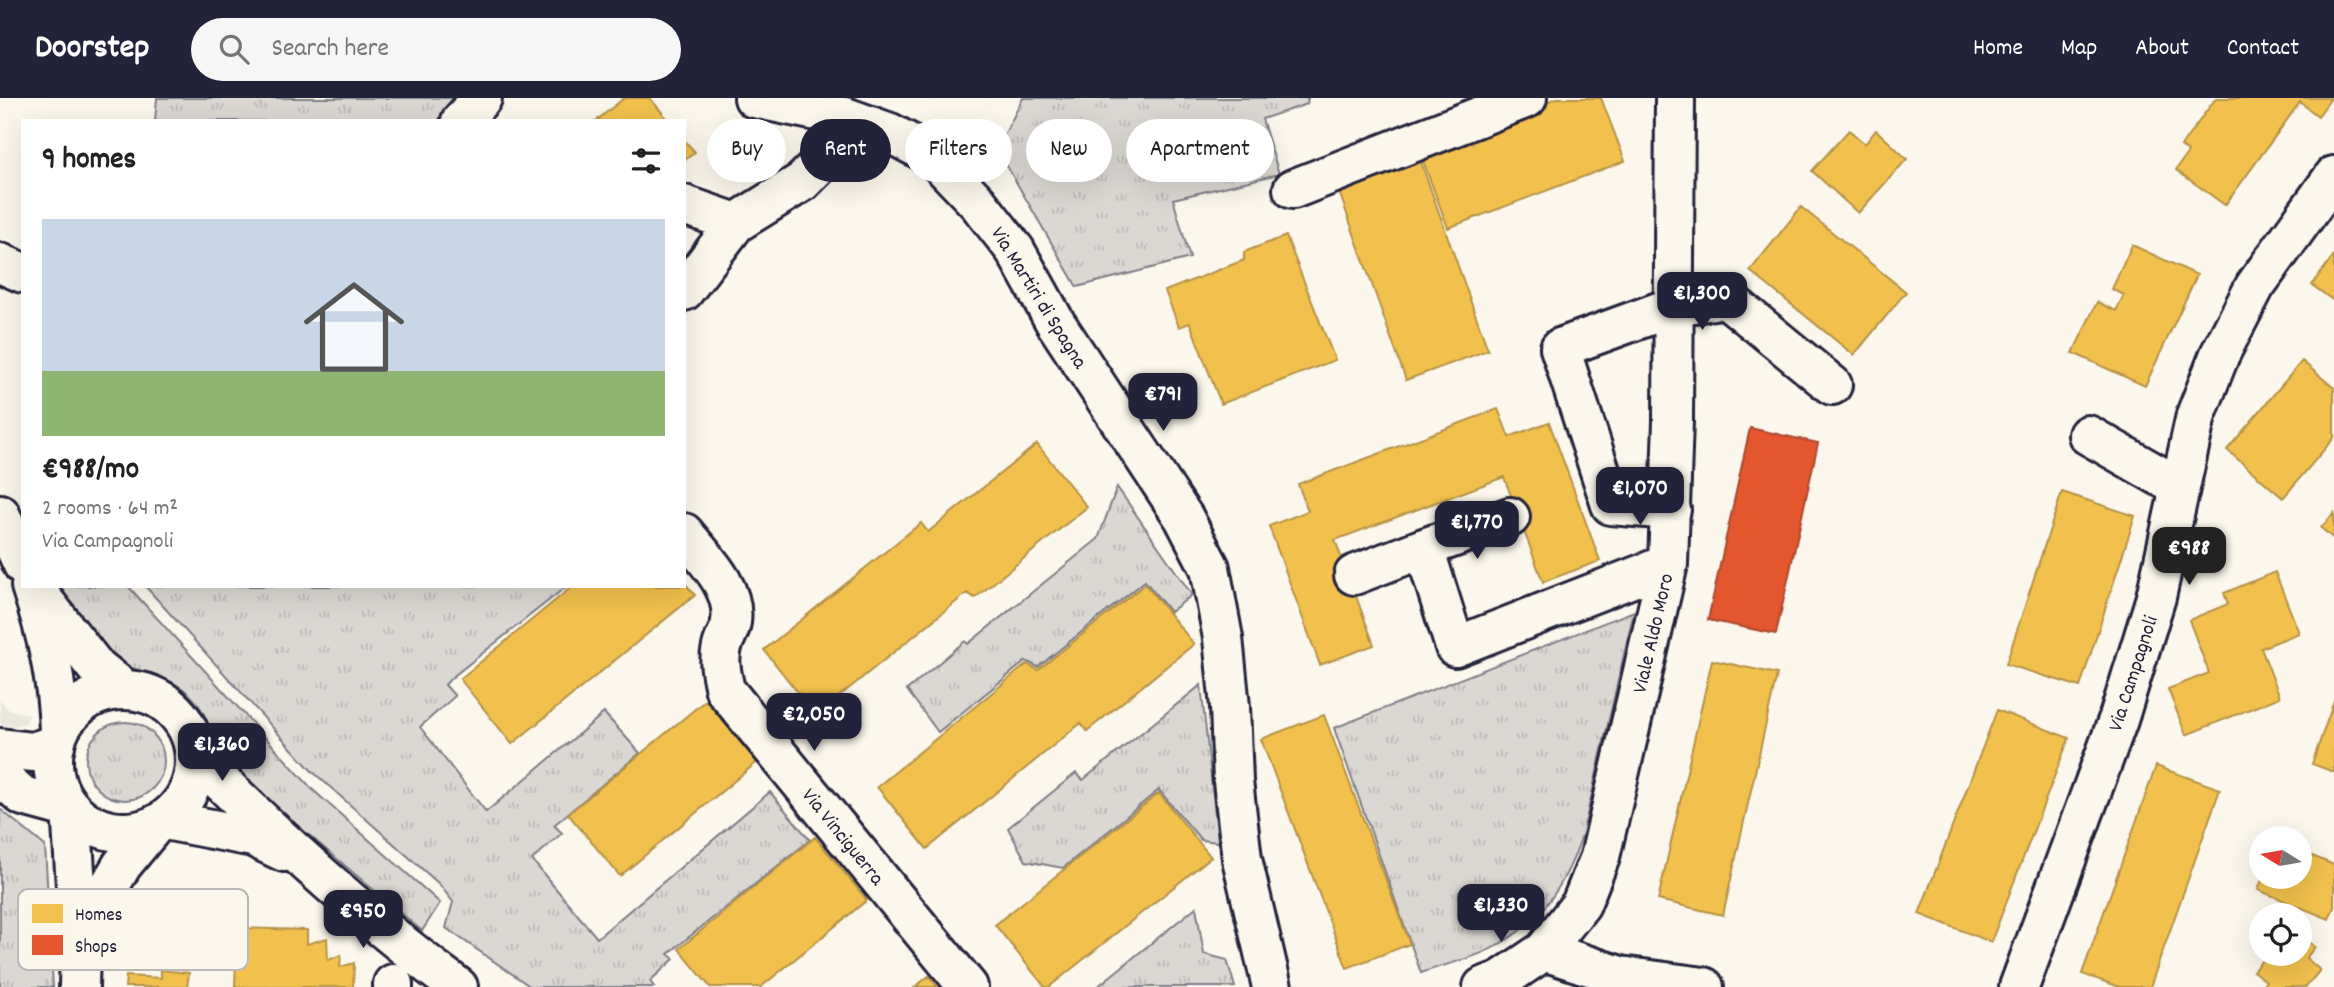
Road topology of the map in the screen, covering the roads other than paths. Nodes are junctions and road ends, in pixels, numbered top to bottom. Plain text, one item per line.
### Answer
1 (482, 98) edge
2 (754, 98) edge
3 (1527, 98) edge
4 (1675, 98) edge
5 (845, 117) junction
6 (463, 119) edge
7 (2334, 176) edge
8 (1293, 189) dead end
9 (686, 206) edge
10 (736, 223) junction
11 (0, 263) edge
12 (21, 272) edge
13 (686, 288) edge
14 (1675, 306) junction
15 (1832, 385) dead end
16 (2088, 435) dead end
17 (2179, 487) junction
18 (1671, 510) junction
19 (0, 514) edge
20 (1510, 517) dead end
21 (686, 536) edge
22 (1424, 548) junction
23 (21, 561) edge
24 (1668, 564) junction
25 (1354, 575) dead end
26 (33, 588) edge
27 (33, 588) edge
28 (125, 690) junction
29 (57, 738) junction
30 (0, 748) edge
31 (195, 756) junction
32 (0, 776) edge
33 (71, 809) junction
34 (159, 823) junction
35 (307, 864) junction
36 (76, 889) edge
37 (108, 889) edge
38 (1544, 951) junction
39 (458, 987) edge
40 (968, 987) edge
41 (1272, 987) edge
42 (1483, 987) edge
43 (1704, 987) edge
44 (2019, 987) edge

1 - 6 street
2 - 5 street, Via Martiri di Spagna
3 - 8 street
4 - 14 street, Viale Aldo Moro
5 - 10 street
5 - 41 street, Via Martiri di Spagna
7 - 17 street, Via Campagnoli
9 - 10 street
10 - 13 street
11 - 12 street
14 - 15 street
14 - 18 street, Viale Aldo Moro
14 - 18 street
16 - 17 street
17 - 44 street, Via Campagnoli
18 - 24 street, Viale Aldo Moro
19 - 23 street
20 - 22 street
21 - 40 street, Via Vinciguerra
22 - 24 street
22 - 25 street
24 - 38 street, Viale Aldo Moro
26 - 28 street
27 - 29 street
28 - 29 street
28 - 31 street
29 - 30 street
29 - 33 street
31 - 34 street
31 - 35 street
32 - 33 street
33 - 34 street
33 - 36 street
34 - 35 street
34 - 37 street
35 - 39 street
38 - 42 street, Viale Aldo Moro
38 - 43 street

